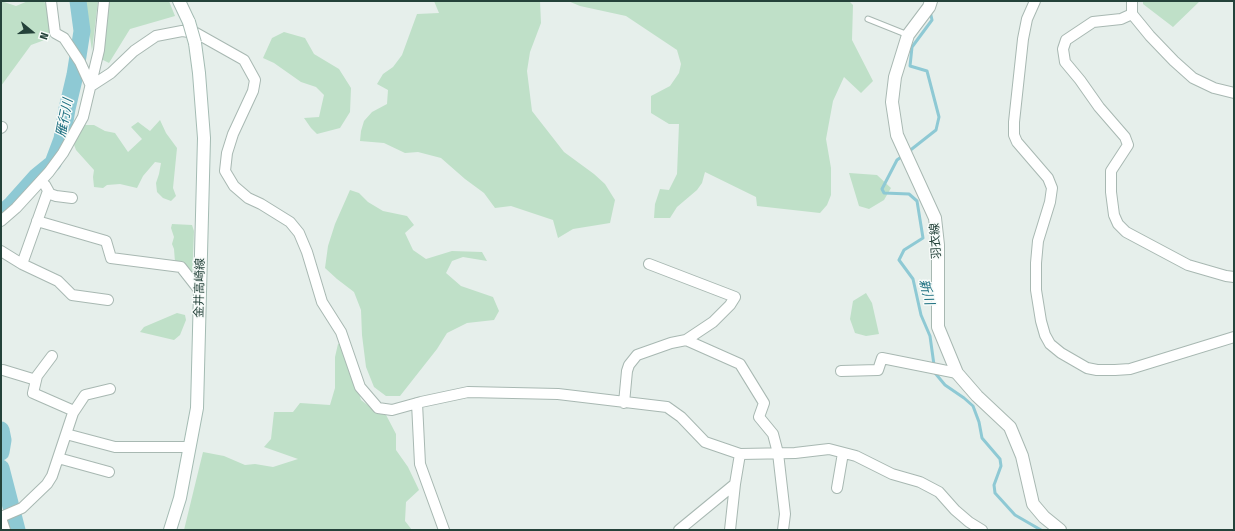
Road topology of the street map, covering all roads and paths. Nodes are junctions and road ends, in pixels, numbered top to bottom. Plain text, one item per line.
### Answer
1 (51, 1) edge
2 (104, 1) edge
3 (179, 1) edge
4 (931, 1) edge
5 (1035, 1) edge
6 (1132, 1) edge
7 (1132, 14) junction
8 (868, 19) dead end
9 (908, 35) junction
10 (92, 86) junction
11 (1234, 93) edge
12 (42, 180) junction
13 (48, 191) junction
14 (72, 198) dead end
15 (1, 221) edge
16 (38, 221) junction
17 (1, 251) edge
18 (22, 264) junction
19 (650, 264) dead end
20 (1234, 277) edge
21 (199, 290) junction
22 (108, 300) dead end
23 (1234, 338) edge
24 (686, 340) junction
25 (52, 356) dead end
26 (3, 370) dead end
27 (841, 371) dead end
28 (957, 373) junction
29 (36, 380) junction
30 (110, 389) dead end
31 (417, 403) junction
32 (624, 403) junction
33 (74, 411) junction
34 (66, 434) junction
35 (190, 447) junction
36 (778, 453) junction
37 (843, 453) junction
38 (740, 454) junction
39 (58, 458) junction
40 (109, 472) dead end
41 (735, 484) junction
42 (837, 488) dead end
43 (1, 518) edge
44 (5, 530) edge
45 (170, 530) edge
46 (444, 530) edge
47 (679, 530) edge
48 (730, 530) edge
49 (783, 530) edge
50 (982, 530) edge
51 (1060, 530) edge

1 - 10 street
2 - 10 street
3 - 21 street, 金井高崎線, bridge
4 - 9 street, 羽衣線
5 - 23 street
6 - 7 street
7 - 11 street
7 - 20 street
8 - 9 lane
9 - 28 street, 羽衣線
10 - 12 street
10 - 31 street
12 - 13 street
12 - 15 street
13 - 14 street
13 - 16 street
16 - 18 street
16 - 21 street
17 - 18 street
18 - 22 street
19 - 24 street
21 - 35 street, 金井高崎線
24 - 32 street
24 - 36 street
25 - 29 street
26 - 29 street
27 - 28 street
28 - 51 street, 羽衣線
29 - 33 street
30 - 33 street
31 - 32 street
31 - 46 street
32 - 38 street
33 - 34 street
34 - 35 street
34 - 39 street
35 - 45 street, 金井高崎線
36 - 37 street
36 - 38 street
36 - 49 street
37 - 42 street
37 - 50 street
38 - 41 street
39 - 40 street
39 - 43 street
41 - 47 street
41 - 48 street
43 - 44 street

